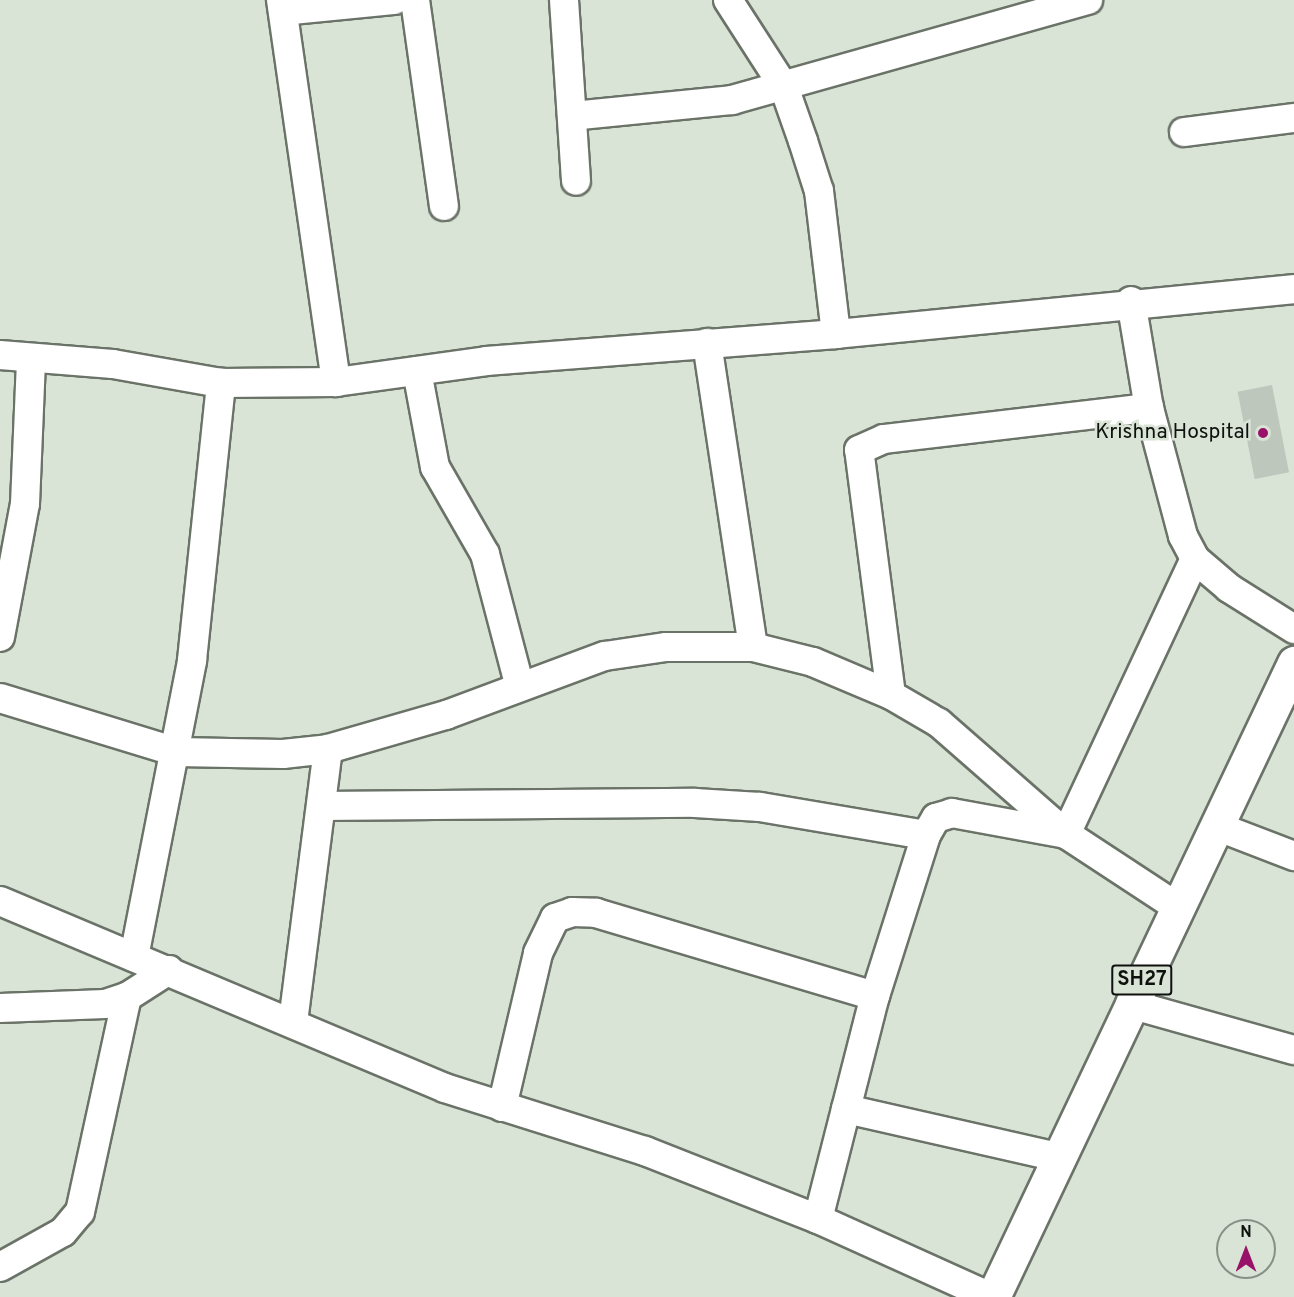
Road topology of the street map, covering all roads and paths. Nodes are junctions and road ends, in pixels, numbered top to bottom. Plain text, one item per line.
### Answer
1 (394, 0) edge
2 (415, 0) edge
3 (564, 0) edge
4 (728, 0) edge
5 (1088, 0) edge
6 (282, 6) edge
7 (784, 87) junction
8 (572, 116) junction
9 (1294, 118) edge
10 (1184, 132) dead end
11 (576, 181) dead end
12 (444, 206) dead end
13 (1294, 289) edge
14 (1131, 301) junction
15 (836, 334) junction
16 (707, 343) junction
17 (0, 355) edge
18 (32, 358) junction
19 (417, 371) junction
20 (336, 382) junction
21 (222, 383) junction
22 (1149, 408) junction
23 (1195, 559) junction
24 (1294, 629) edge
25 (0, 637) edge
26 (753, 647) junction
27 (1294, 663) edge
28 (519, 684) junction
29 (891, 695) junction
30 (0, 699) edge
31 (328, 749) junction
32 (177, 752) junction
33 (321, 806) junction
34 (1216, 826) junction
35 (1066, 834) junction
36 (926, 835) junction
37 (1294, 856) edge
38 (0, 901) edge
39 (1177, 907) junction
40 (134, 957) junction
41 (169, 970) junction
42 (875, 996) junction
43 (127, 998) junction
44 (1130, 1004) junction
45 (0, 1008) edge
46 (293, 1022) junction
47 (1294, 1050) edge
48 (502, 1107) junction
49 (846, 1109) junction
50 (1058, 1156) junction
51 (818, 1219) junction
52 (0, 1267) edge
53 (992, 1297) edge

1 - 6 street
2 - 12 street
3 - 8 street
4 - 7 street
5 - 7 street
6 - 20 street
7 - 8 street
7 - 15 street
8 - 11 street
9 - 10 street
13 - 14 street
14 - 15 street
14 - 22 street
15 - 16 street
16 - 19 street
16 - 26 street
17 - 18 street
18 - 21 street
18 - 25 street
19 - 20 street
19 - 28 street
20 - 21 street
21 - 32 street
22 - 23 street
22 - 29 street
23 - 24 street
23 - 35 street
26 - 28 street
26 - 29 street
27 - 34 main road, SH27
28 - 31 street
29 - 35 street
30 - 32 street
31 - 32 street
31 - 33 street
32 - 40 street
33 - 36 street
33 - 46 street
34 - 37 street
34 - 39 main road, SH27
35 - 36 street
35 - 39 street
36 - 42 street
38 - 40 street
39 - 44 main road, SH27
40 - 41 street
41 - 43 street
41 - 46 street
42 - 48 street
42 - 49 street
43 - 45 street
43 - 52 street
44 - 47 street
44 - 50 main road, SH27
46 - 48 street
48 - 51 street
49 - 50 street
49 - 51 street
50 - 53 main road, SH27
51 - 53 street

